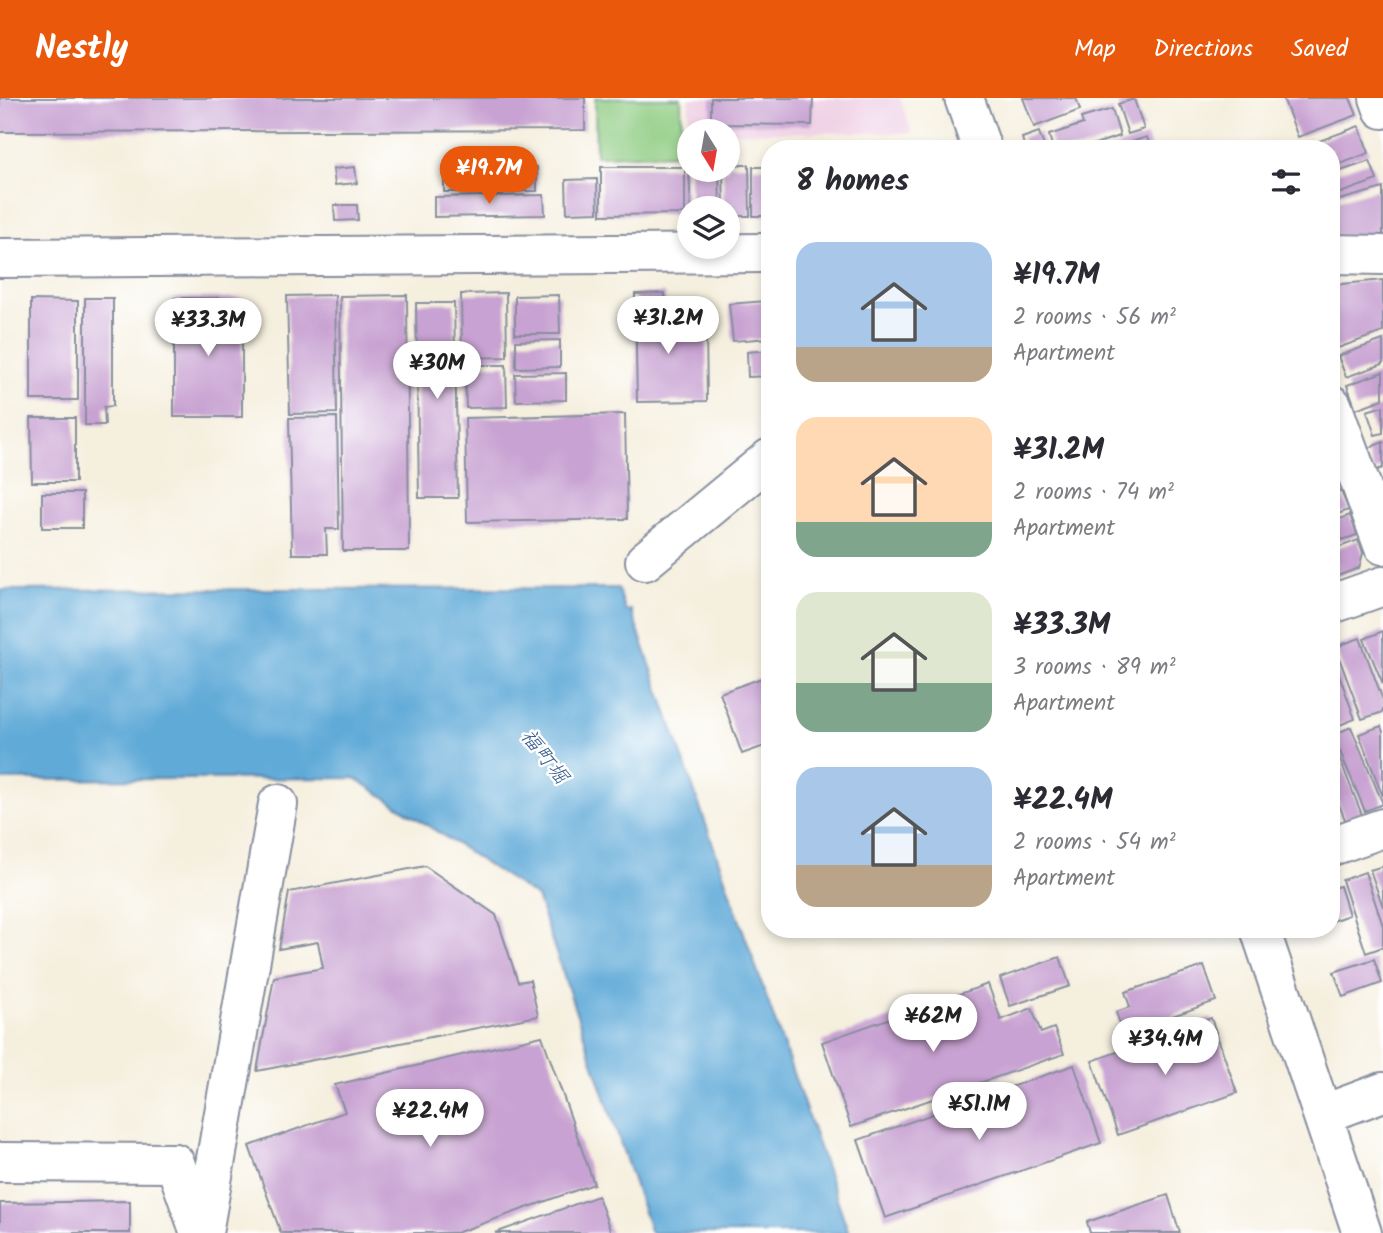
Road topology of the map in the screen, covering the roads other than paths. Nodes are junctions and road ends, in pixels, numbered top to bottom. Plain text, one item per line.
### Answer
1 (964, 98) edge
2 (1379, 98) edge
3 (1383, 109) edge
4 (979, 140) edge
5 (761, 253) edge
6 (1340, 254) edge
7 (1383, 255) edge
8 (0, 258) edge
9 (1340, 427) edge
10 (761, 465) edge
11 (1383, 545) edge
12 (645, 561) dead end
13 (1383, 586) edge
14 (1340, 601) edge
15 (278, 804) dead end
16 (1383, 828) edge
17 (1340, 843) edge
18 (1263, 938) edge
19 (1383, 1092) edge
20 (1324, 1114) junction
21 (0, 1161) edge
22 (202, 1233) edge
23 (1362, 1233) edge

1 - 4 street
2 - 3 street
5 - 8 street
6 - 7 street
9 - 11 street
10 - 12 street
13 - 14 street
15 - 22 street
16 - 17 street
18 - 20 street
19 - 20 street
20 - 23 street
21 - 22 street

